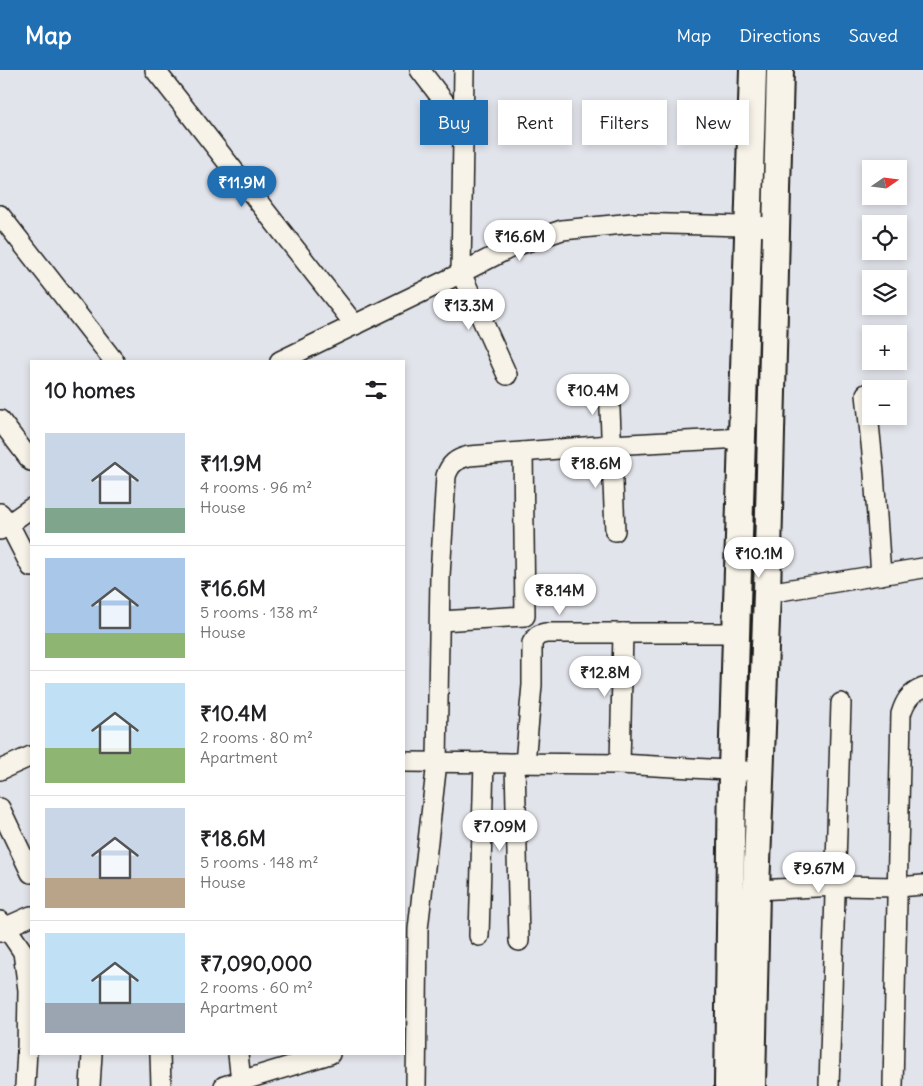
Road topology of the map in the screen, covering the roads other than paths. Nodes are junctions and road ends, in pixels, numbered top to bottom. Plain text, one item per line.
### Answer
1 (155, 70) edge
2 (420, 70) edge
3 (464, 70) edge
4 (753, 70) edge
5 (780, 70) edge
6 (443, 100) edge
7 (463, 100) edge
8 (462, 145) edge
9 (0, 215) edge
10 (748, 226) junction
11 (776, 227) junction
12 (461, 273) junction
13 (355, 325) junction
14 (113, 360) edge
15 (282, 360) edge
16 (507, 375) dead end
17 (609, 385) dead end
18 (0, 420) edge
19 (869, 425) edge
20 (742, 438) junction
21 (610, 445) junction
22 (523, 452) junction
23 (30, 460) edge
24 (30, 508) edge
25 (3, 522) edge
26 (615, 531) dead end
27 (30, 565) edge
28 (923, 568) edge
29 (881, 575) junction
30 (767, 593) junction
31 (440, 621) junction
32 (737, 632) junction
33 (623, 633) junction
34 (923, 688) edge
35 (841, 704) dead end
36 (30, 756) edge
37 (405, 762) edge
38 (437, 762) junction
39 (484, 762) junction
40 (520, 763) junction
41 (620, 764) junction
42 (0, 770) edge
43 (732, 770) junction
44 (762, 772) junction
45 (0, 808) edge
46 (30, 871) edge
47 (836, 886) junction
48 (923, 886) edge
49 (898, 887) junction
50 (756, 890) junction
51 (30, 916) edge
52 (2, 927) edge
53 (479, 936) dead end
54 (519, 941) dead end
55 (410, 1029) edge
56 (92, 1055) edge
57 (160, 1055) edge
58 (238, 1055) edge
59 (327, 1055) edge
60 (233, 1083) edge
61 (25, 1086) edge
62 (90, 1086) edge
63 (161, 1086) edge
64 (416, 1086) edge
65 (728, 1086) edge
66 (752, 1086) edge
67 (829, 1086) edge
68 (893, 1086) edge

1 - 13 street
2 - 6 street
3 - 7 street
4 - 10 main road
5 - 11 main road
8 - 12 street
9 - 14 street
10 - 11 street
10 - 12 street
10 - 20 main road
11 - 30 main road
12 - 13 street
12 - 16 street
13 - 15 street
17 - 21 street
18 - 23 street
19 - 29 street
20 - 21 street
20 - 32 main road
21 - 22 street
21 - 26 street
22 - 31 street
22 - 31 street
24 - 25 street
25 - 27 street
28 - 29 street
29 - 30 street
30 - 44 main road
31 - 38 street
32 - 33 street
32 - 43 main road
33 - 40 street
33 - 41 street
34 - 49 street
35 - 47 street
36 - 42 street
37 - 38 street
38 - 39 street
38 - 55 street
39 - 40 street
39 - 53 street
40 - 41 street
40 - 54 street
41 - 43 street
43 - 44 street
43 - 65 main road
44 - 50 main road
45 - 46 street
47 - 49 street
47 - 50 street
47 - 67 street
48 - 49 street
49 - 68 street
50 - 66 main road
51 - 52 street
52 - 61 street
55 - 64 street
56 - 62 street
57 - 63 street
58 - 60 street
59 - 60 street

